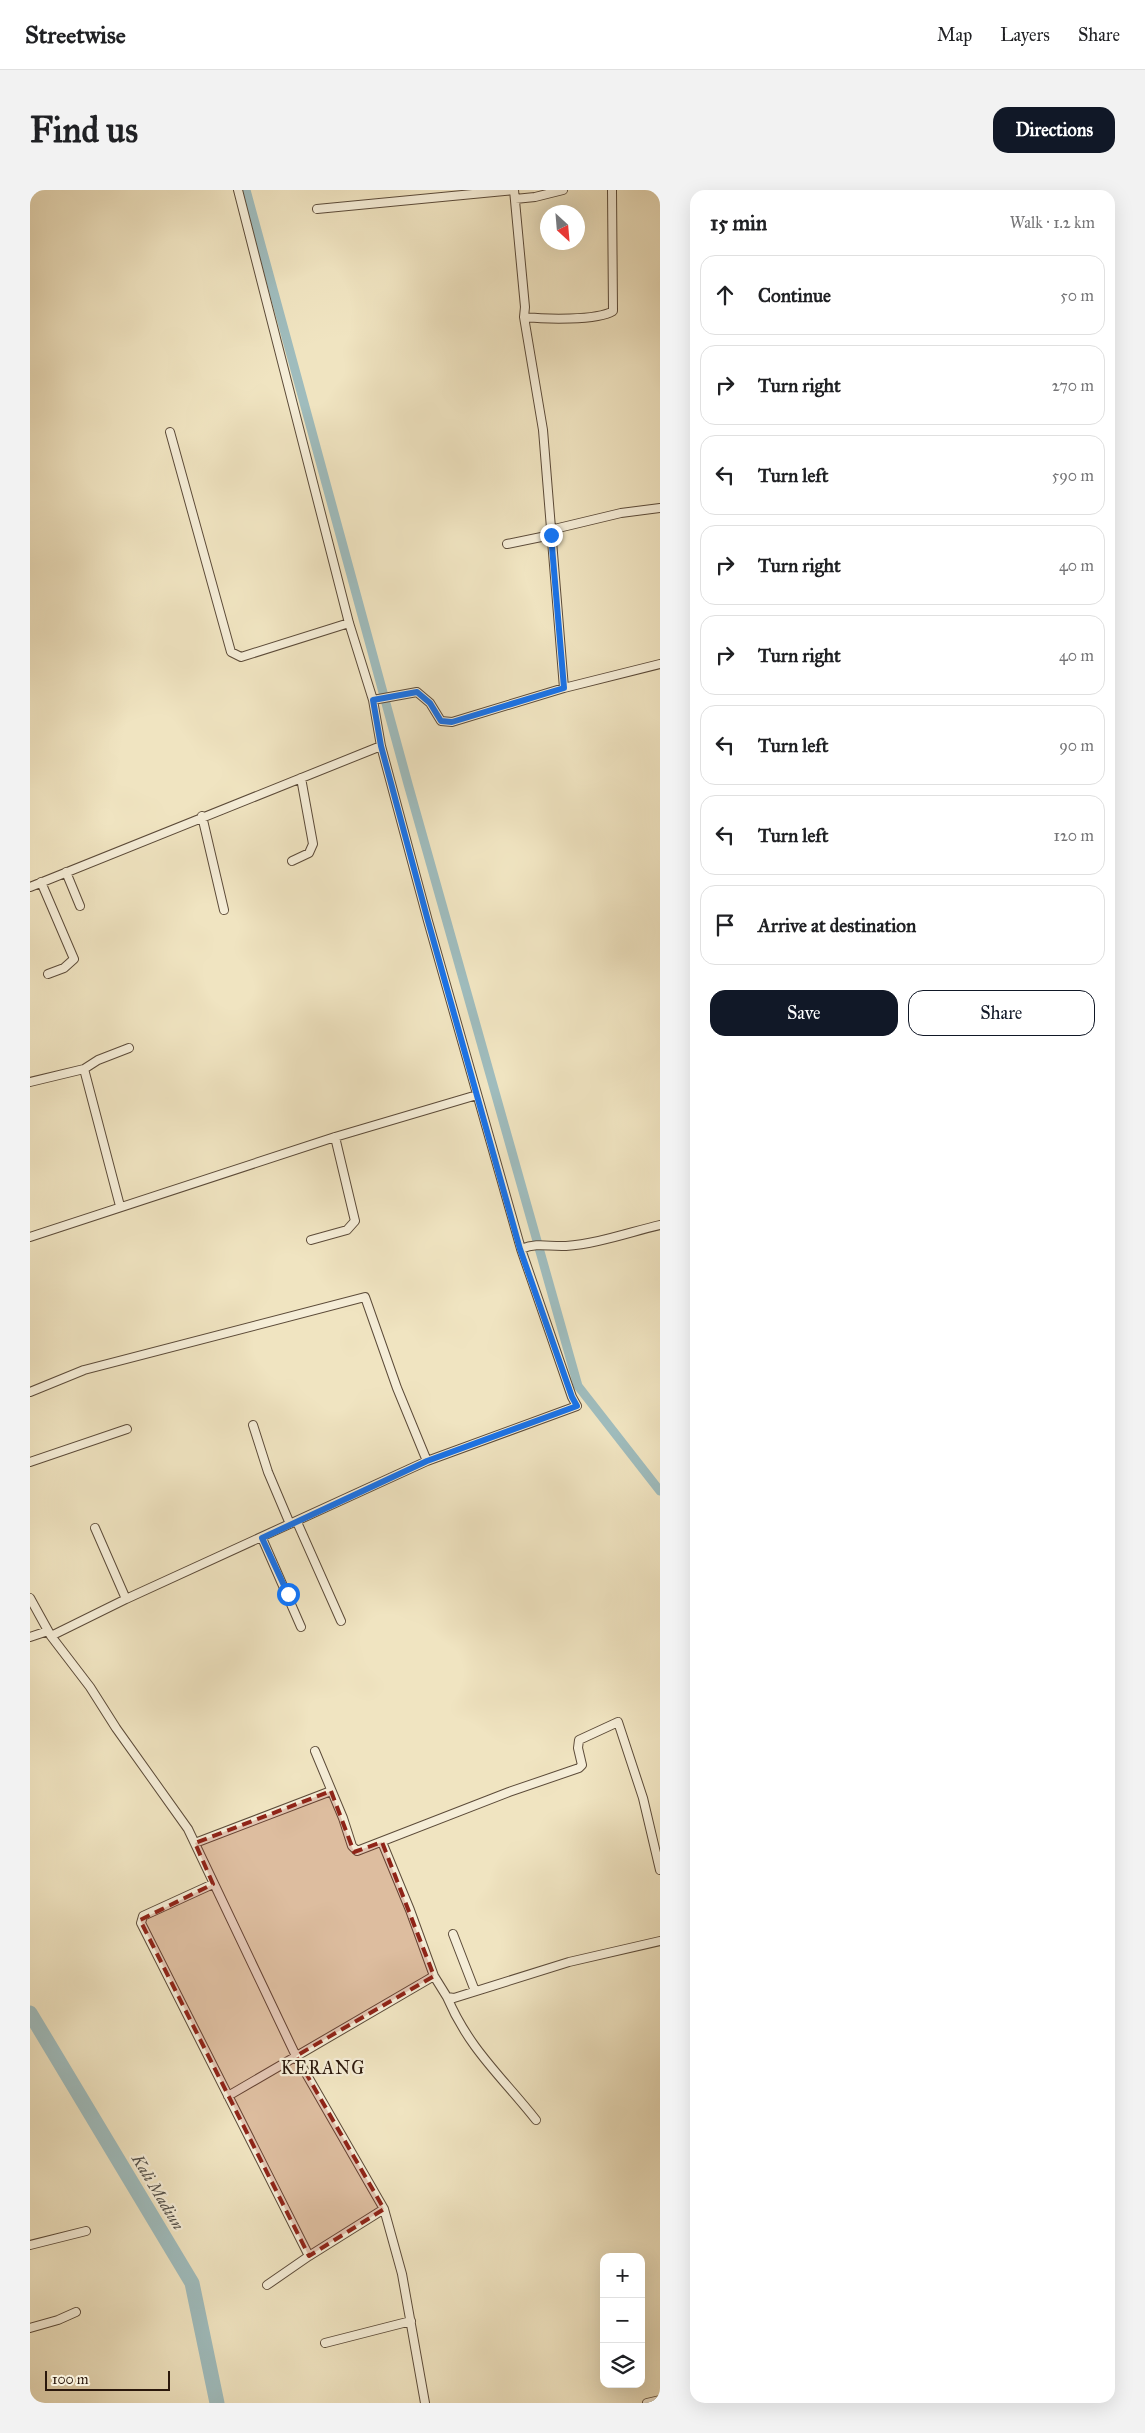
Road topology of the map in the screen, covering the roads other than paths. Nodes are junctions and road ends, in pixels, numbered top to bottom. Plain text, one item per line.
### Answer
1 (238, 190) edge
2 (563, 190) edge
3 (612, 190) edge
4 (514, 193) edge
5 (317, 209) dead end
6 (524, 318) junction
7 (170, 432) dead end
8 (660, 508) edge
9 (551, 532) junction
10 (506, 544) dead end
11 (350, 623) junction
12 (660, 664) edge
13 (564, 688) junction
14 (375, 700) junction
15 (381, 746) junction
16 (301, 778) junction
17 (202, 816) junction
18 (292, 861) dead end
19 (66, 872) junction
20 (41, 882) junction
21 (30, 887) edge
22 (80, 906) dead end
23 (224, 910) dead end
24 (48, 974) dead end
25 (129, 1048) dead end
26 (84, 1069) junction
27 (30, 1082) edge
28 (477, 1095) junction
29 (336, 1137) junction
30 (120, 1206) junction
31 (660, 1225) edge
32 (30, 1237) edge
33 (311, 1240) dead end
34 (523, 1248) junction
35 (30, 1392) edge
36 (253, 1425) dead end
37 (126, 1429) dead end
38 (427, 1461) junction
39 (30, 1462) edge
40 (293, 1523) junction
41 (95, 1528) dead end
42 (262, 1538) junction
43 (30, 1598) edge
44 (126, 1599) junction
45 (341, 1621) dead end
46 (301, 1627) dead end
47 (49, 1634) junction
48 (30, 1637) edge
49 (315, 1751) dead end
50 (331, 1791) junction
51 (382, 1842) junction
52 (195, 1843) junction
53 (660, 1870) edge
54 (213, 1884) junction
55 (453, 1934) dead end
56 (660, 1941) edge
57 (434, 1976) junction
58 (475, 1991) junction
59 (447, 1997) junction
60 (296, 2056) junction
61 (228, 2096) junction
62 (536, 2120) dead end
63 (384, 2209) junction
64 (86, 2231) dead end
65 (30, 2245) edge
66 (309, 2256) junction
67 (267, 2285) dead end
68 (76, 2312) dead end
69 (411, 2321) junction
70 (30, 2328) edge
71 (324, 2343) dead end
72 (660, 2400) edge
73 (424, 2403) edge
74 (647, 2403) edge

1 - 11 street
2 - 4 street
3 - 6 street
4 - 5 street
4 - 6 street
6 - 9 street
7 - 11 street
8 - 9 street
9 - 10 street
9 - 13 street
11 - 14 street
12 - 13 street
13 - 14 street
14 - 15 street
15 - 16 street
15 - 28 street
16 - 17 street
16 - 18 street
17 - 19 street
17 - 23 street
19 - 20 street
19 - 22 street
20 - 21 street
20 - 24 street
25 - 26 street
26 - 27 street
26 - 30 street
28 - 29 street
28 - 34 street
29 - 30 street
29 - 33 street
30 - 32 street
31 - 34 street
34 - 38 street
35 - 38 street
36 - 40 street
37 - 39 street
38 - 40 street
40 - 42 street
40 - 45 street
41 - 44 street
42 - 44 street
42 - 46 street
43 - 47 street
44 - 47 street
47 - 48 street
47 - 52 street
49 - 50 street
50 - 51 street
50 - 52 street
51 - 53 street
51 - 57 street
52 - 54 street
54 - 60 street
54 - 61 street
55 - 58 street
56 - 58 street
57 - 59 street
57 - 60 street
58 - 59 street
59 - 62 street
60 - 61 street
60 - 63 street
61 - 66 street
63 - 66 street
63 - 69 street
64 - 65 street
66 - 67 street
68 - 70 street
69 - 71 street
69 - 73 street
72 - 74 street

